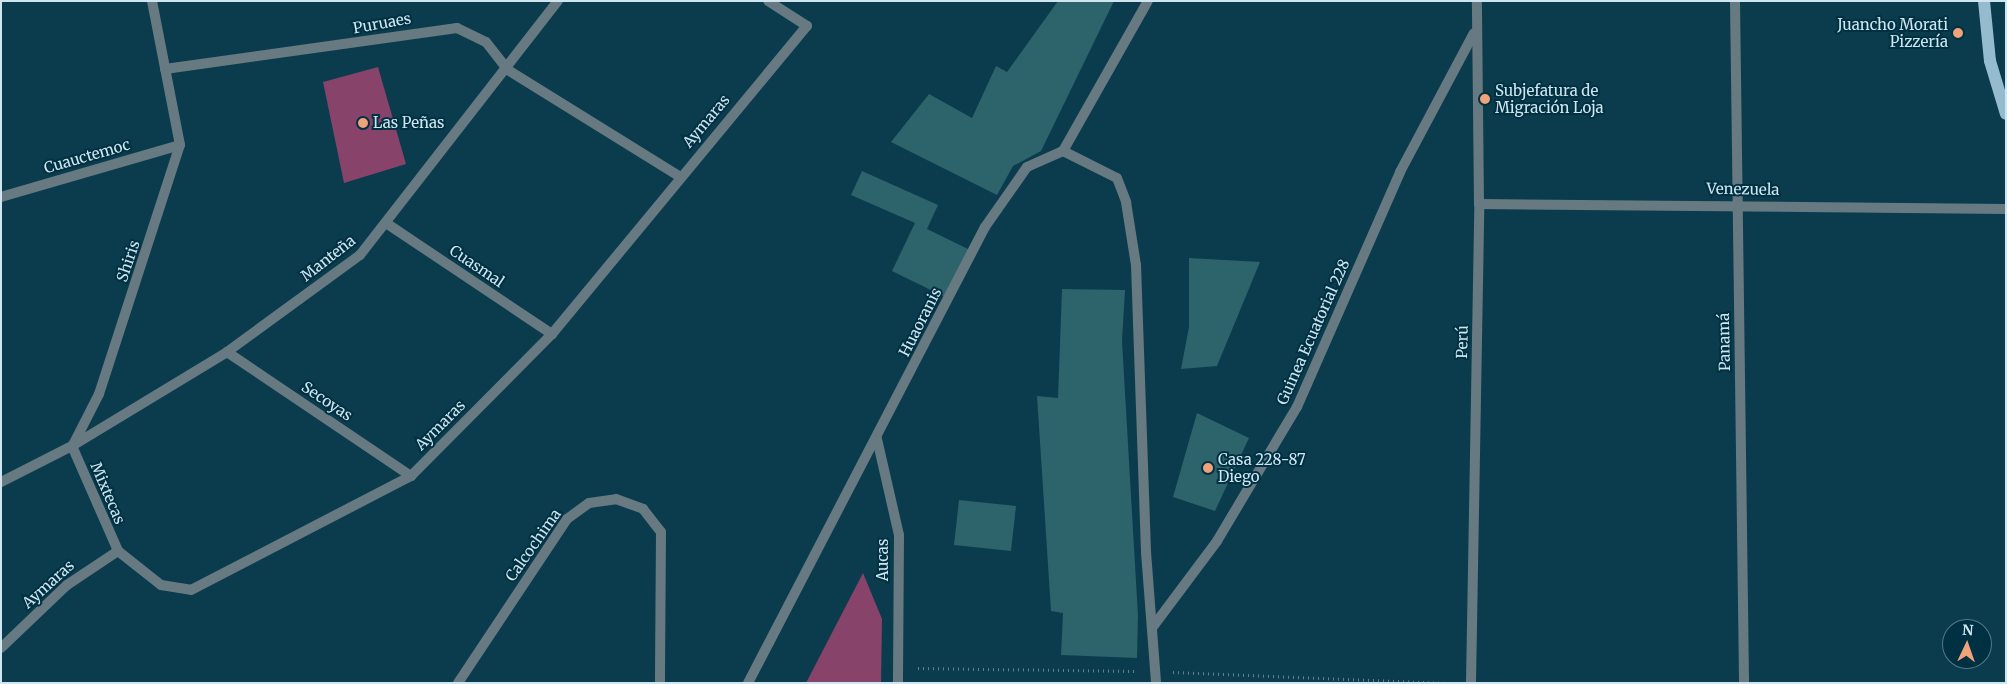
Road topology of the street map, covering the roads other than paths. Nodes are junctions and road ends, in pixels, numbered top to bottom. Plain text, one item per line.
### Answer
1 (152, 1) edge
2 (558, 1) edge
3 (768, 1) edge
4 (1148, 1) edge
5 (1477, 1) edge
6 (1734, 1) edge
7 (1984, 1) edge
8 (1475, 32) junction
9 (165, 69) junction
10 (508, 70) junction
11 (2006, 114) edge
12 (180, 144) junction
13 (1063, 150) junction
14 (679, 176) junction
15 (1, 197) edge
16 (1479, 204) junction
17 (1736, 204) junction
18 (2006, 209) edge
19 (386, 223) junction
20 (552, 334) junction
21 (227, 352) junction
22 (877, 439) junction
23 (72, 446) junction
24 (411, 476) junction
25 (1, 482) edge
26 (118, 551) junction
27 (1152, 628) junction
28 (1, 648) edge
29 (458, 683) edge
30 (660, 683) edge
31 (748, 683) edge
32 (898, 683) edge
33 (1156, 683) edge
34 (1471, 683) edge
35 (1744, 683) edge

1 - 9 street, Shiris
2 - 10 street, Manteña
3 - 14 street, Aymaras
4 - 13 street
5 - 8 street, Perú
6 - 17 street, Panamá
7 - 11 main road
8 - 16 street, Perú
8 - 27 street, Guinea Ecuatorial 228
9 - 10 street, Puruaes
9 - 12 street, Shiris
10 - 14 street, Puruaes
10 - 19 street, Manteña
12 - 15 street, Cuauctemoc
12 - 23 street, Shiris
13 - 22 street, Huaoranis
13 - 27 street
14 - 20 street, Aymaras
16 - 17 street, Venezuela
16 - 34 street, Perú
17 - 18 street, Venezuela
17 - 35 street, Panamá
19 - 20 street, Cuasmal
19 - 21 street, Manteña
20 - 24 street, Aymaras
21 - 23 street, Manteña
21 - 24 street, Secoyas
22 - 31 street, Huaoranis
22 - 32 street, Aucas
23 - 25 street
23 - 26 street, Mixtecas
24 - 26 street, Aymaras
26 - 28 street, Aymaras
27 - 33 street
29 - 30 street, Calcochima

